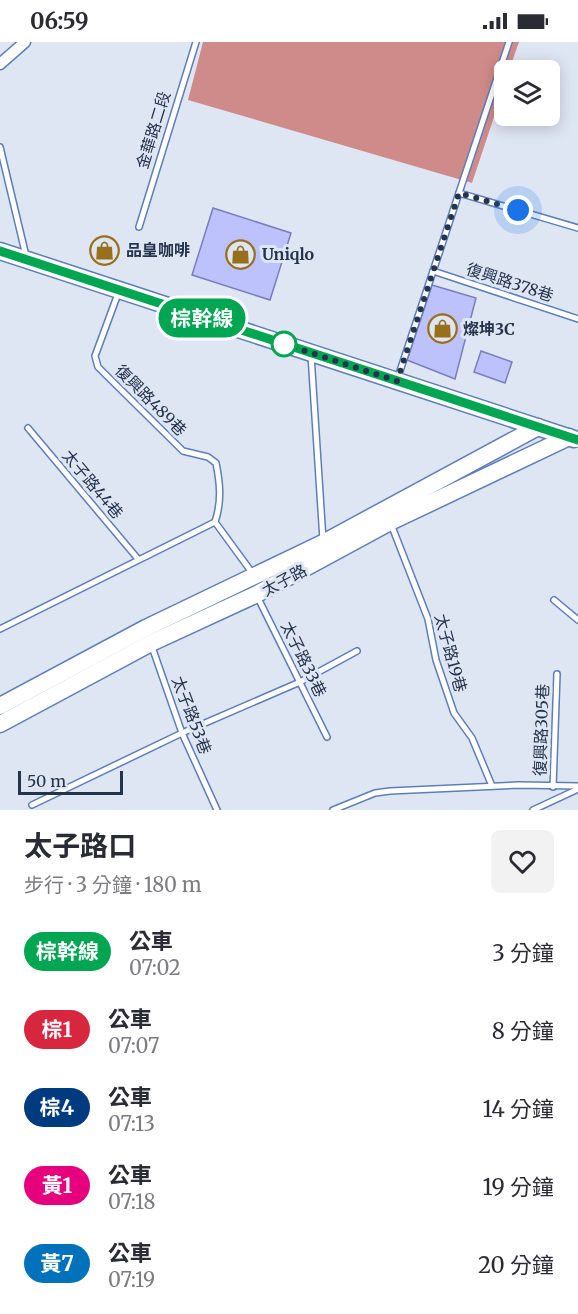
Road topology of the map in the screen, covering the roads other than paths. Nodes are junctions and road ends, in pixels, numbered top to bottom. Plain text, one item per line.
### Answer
1 (25, 42) edge
2 (196, 42) edge
3 (508, 42) edge
4 (0, 64) edge
5 (0, 147) edge
6 (459, 193) junction
7 (139, 227) dead end
8 (578, 228) edge
9 (0, 251) edge
10 (27, 260) junction
11 (433, 271) junction
12 (120, 290) junction
13 (578, 319) edge
14 (311, 353) junction
15 (397, 381) junction
16 (538, 427) junction
17 (28, 428) dead end
18 (573, 439) edge
19 (215, 522) junction
20 (390, 522) junction
21 (323, 543) junction
22 (138, 559) junction
23 (255, 575) junction
24 (257, 594) junction
25 (554, 600) dead end
26 (578, 620) edge
27 (0, 629) edge
28 (148, 636) junction
29 (357, 651) dead end
30 (557, 674) dead end
31 (300, 682) junction
32 (0, 706) edge
33 (0, 724) edge
34 (182, 733) junction
35 (327, 737) dead end
36 (492, 786) junction
37 (552, 787) junction
38 (578, 788) edge
39 (32, 805) dead end
40 (217, 810) edge
41 (333, 810) edge
42 (533, 810) edge

1 - 4 street
2 - 7 lane, 金華路二段
3 - 6 lane
5 - 10 lane
6 - 8 lane
6 - 11 lane
9 - 10 street
10 - 12 street
11 - 13 lane, 復興路378巷
11 - 15 lane
12 - 14 street
12 - 19 lane, 復興路489巷
14 - 15 street
14 - 21 lane
15 - 16 street
16 - 18 street
16 - 21 street, 太子路
17 - 22 lane, 太子路44巷
18 - 20 street, 太子路
19 - 22 lane
19 - 23 lane
20 - 24 street, 太子路
20 - 36 lane, 太子路19巷
21 - 23 street, 太子路
22 - 27 lane
23 - 28 street, 太子路
24 - 28 street, 太子路
24 - 31 lane, 太子路33巷
25 - 26 lane
28 - 32 street, 太子路
28 - 33 street, 太子路
28 - 34 lane, 太子路53巷
29 - 31 lane
30 - 37 lane, 復興路305巷
31 - 34 lane
31 - 35 lane, 太子路33巷
34 - 39 lane
34 - 40 lane, 太子路53巷
36 - 37 lane
36 - 41 lane
37 - 38 lane
38 - 42 lane

